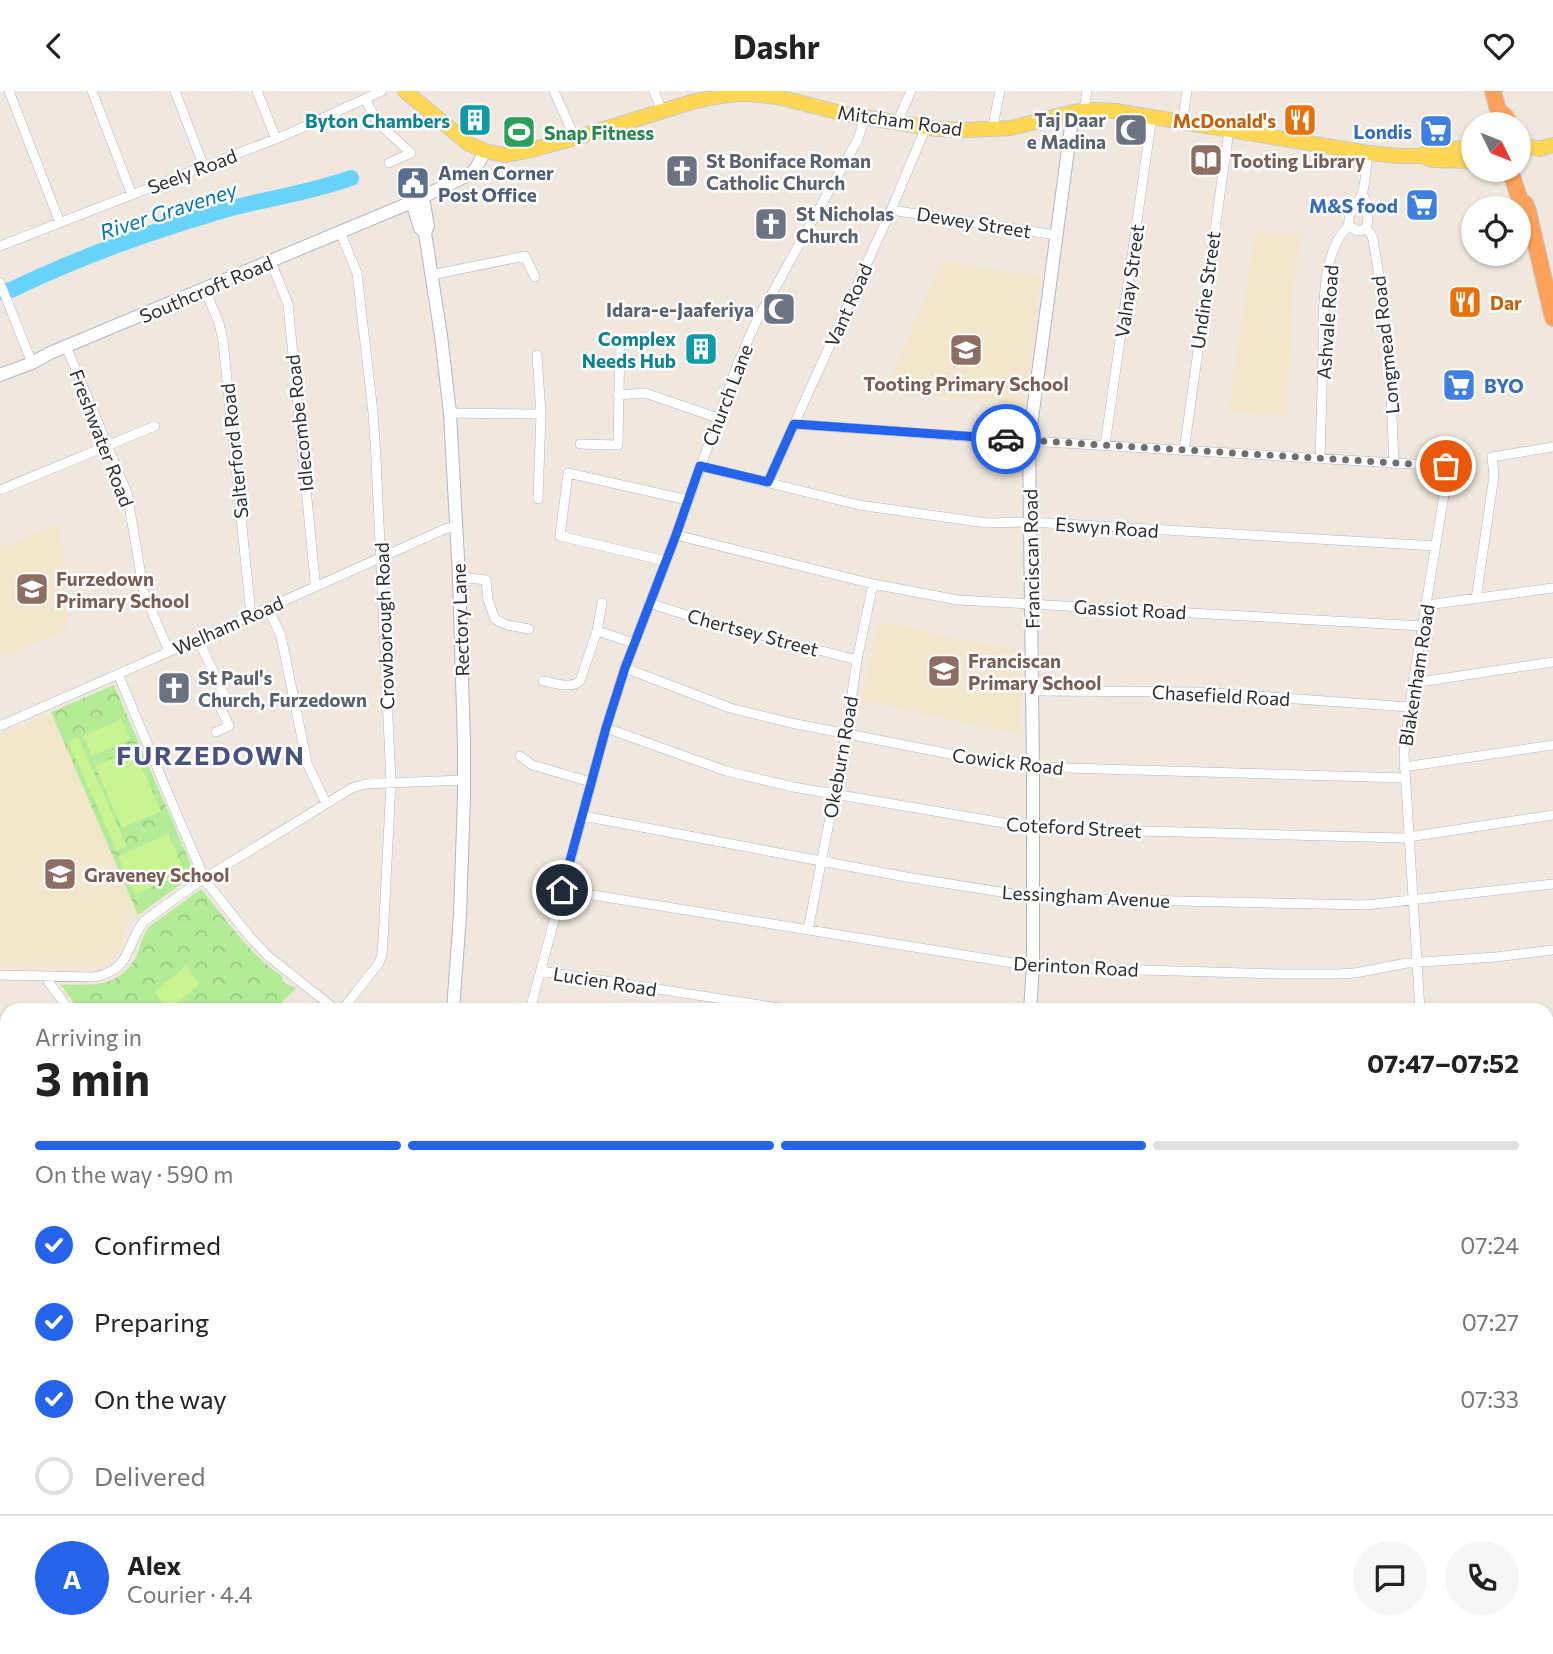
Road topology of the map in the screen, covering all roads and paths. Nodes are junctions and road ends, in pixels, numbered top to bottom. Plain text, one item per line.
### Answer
1 (9, 91) edge
2 (92, 91) edge
3 (175, 91) edge
4 (257, 91) edge
5 (383, 91) edge
6 (405, 91) edge
7 (554, 91) edge
8 (654, 91) edge
9 (911, 91) edge
10 (1000, 91) edge
11 (1087, 91) edge
12 (1187, 91) edge
13 (765, 93) edge
14 (365, 99) junction
15 (662, 111) junction
16 (1079, 111) junction
17 (1152, 116) junction
18 (865, 118) junction
19 (1182, 122) junction
20 (897, 123) junction
21 (926, 127) junction
22 (992, 129) junction
23 (1229, 130) junction
24 (575, 138) junction
25 (276, 139) junction
26 (1461, 148) edge
27 (485, 152) junction
28 (1368, 153) junction
29 (1421, 156) junction
30 (1461, 161) edge
31 (389, 163) dead end
32 (204, 167) junction
33 (1363, 194) junction
34 (132, 195) junction
35 (418, 200) junction
36 (891, 209) junction
37 (60, 223) junction
38 (1531, 224) edge
39 (1349, 225) junction
40 (1366, 228) junction
41 (340, 232) junction
42 (1056, 235) junction
43 (0, 246) edge
44 (271, 262) junction
45 (431, 275) junction
46 (534, 277) dead end
47 (1, 284) edge
48 (205, 290) junction
49 (1553, 319) edge
50 (620, 341) dead end
51 (66, 347) junction
52 (537, 355) dead end
53 (32, 363) junction
54 (0, 375) edge
55 (618, 395) junction
56 (450, 413) junction
57 (541, 414) junction
58 (718, 418) junction
59 (794, 424) junction
60 (155, 426) dead end
61 (1029, 441) junction
62 (580, 444) dead end
63 (107, 446) junction
64 (1105, 446) junction
65 (1553, 447) edge
66 (1184, 451) junction
67 (1320, 459) junction
68 (1394, 464) junction
69 (700, 466) junction
70 (768, 482) junction
71 (0, 491) edge
72 (538, 499) dead end
73 (688, 500) junction
74 (1030, 522) junction
75 (456, 526) junction
76 (676, 535) junction
77 (1436, 546) junction
78 (381, 557) junction
79 (666, 561) junction
80 (459, 577) junction
81 (873, 584) junction
82 (317, 586) junction
83 (1553, 587) edge
84 (1476, 599) junction
85 (602, 603) dead end
86 (649, 603) junction
87 (1032, 604) junction
88 (1427, 605) junction
89 (268, 608) junction
90 (251, 615) junction
91 (1423, 627) junction
92 (529, 629) dead end
93 (597, 631) junction
94 (198, 639) junction
95 (634, 643) junction
96 (169, 652) junction
97 (857, 660) junction
98 (1553, 662) edge
99 (625, 668) junction
100 (118, 674) junction
101 (543, 681) dead end
102 (1413, 683) junction
103 (1033, 691) junction
104 (1409, 707) junction
105 (0, 726) edge
106 (606, 728) junction
107 (216, 732) dead end
108 (846, 735) junction
109 (1552, 749) edge
110 (520, 756) dead end
111 (1033, 767) junction
112 (1404, 767) junction
113 (1404, 778) junction
114 (464, 780) junction
115 (391, 782) junction
116 (591, 782) junction
117 (834, 794) junction
118 (326, 803) junction
119 (1553, 815) edge
120 (583, 816) junction
121 (1033, 828) junction
122 (1408, 837) junction
123 (822, 861) junction
124 (204, 878) junction
125 (1553, 884) edge
126 (562, 890) junction
127 (1033, 897) junction
128 (1413, 900) junction
129 (808, 930) junction
130 (1553, 950) edge
131 (1416, 962) junction
132 (1032, 967) junction
133 (541, 971) junction
134 (0, 975) edge
135 (47, 977) junction
136 (64, 1003) edge
137 (327, 1003) edge
138 (348, 1003) edge
139 (454, 1003) edge
140 (532, 1003) edge
141 (748, 1003) edge
142 (1030, 1003) edge
143 (1419, 1003) edge

1 - 37 street
2 - 34 street
3 - 32 street
4 - 25 street
5 - 14 street, Seely Road
6 - 27 main road
7 - 24 street
8 - 15 street
9 - 20 street
10 - 22 street
11 - 16 street
12 - 19 street
13 - 15 main road, Mitcham Road
13 - 18 main road, Mitcham Road
14 - 25 street, Seely Road
14 - 31 street
15 - 24 main road, Mitcham Road
16 - 17 main road, Mitcham Road
16 - 22 main road, Mitcham Road
16 - 42 street, Franciscan Road
17 - 19 main road, Mitcham Road
17 - 64 street, Valnay Street
18 - 20 main road, Mitcham Road
18 - 58 street, Church Lane
19 - 23 main road, Mitcham Road
20 - 21 main road, Mitcham Road
21 - 22 main road, Mitcham Road
21 - 36 street, Vant Road
23 - 28 main road, Mitcham Road
23 - 66 street, Undine Street
24 - 27 main road, Mitcham Road
25 - 32 street, Seely Road
26 - 29 main road, Mitcham Road
27 - 35 street, Southcroft Road
28 - 29 main road, Mitcham Road
28 - 33 street, Ashvale Road
29 - 30 main road, Mitcham Road
32 - 34 street, Seely Road
33 - 39 street, Ashvale Road
33 - 40 street, Longmead Road
34 - 37 street, Seely Road
35 - 41 street, Southcroft Road
35 - 45 street, Rectory Lane
36 - 42 street, Dewey Street
36 - 59 street, Vant Road
37 - 43 street, Seely Road
38 - 49 highway
39 - 40 street
39 - 67 street, Ashvale Road
40 - 68 street, Longmead Road
41 - 44 street, Southcroft Road
41 - 78 street, Crowborough Road
42 - 61 street, Franciscan Road
44 - 48 street, Southcroft Road
44 - 82 street, Idlecombe Road
45 - 46 street
45 - 56 street, Rectory Lane
47 - 53 street
48 - 51 street, Southcroft Road
48 - 90 street, Salterford Road
50 - 55 street
51 - 53 street, Southcroft Road
51 - 63 street, Freshwater Road
52 - 57 street
53 - 54 street, Southcroft Road
55 - 58 street
55 - 62 street
56 - 57 street
56 - 75 street, Rectory Lane
57 - 72 street
58 - 69 street, Church Lane
59 - 61 street
59 - 70 street, Vant Road
60 - 63 street
61 - 64 street
61 - 74 street, Franciscan Road
63 - 71 street
63 - 96 street, Freshwater Road
64 - 66 street
65 - 84 street
66 - 67 street
67 - 68 street
68 - 77 street, Blakenham Road
69 - 70 street, Eswyn Road
69 - 73 street, Church Lane
70 - 74 street, Eswyn Road
73 - 76 street, Church Lane
73 - 79 street
74 - 77 street, Eswyn Road
74 - 87 street, Franciscan Road
75 - 78 street, Welham Road
75 - 80 street, Rectory Lane
76 - 79 street, Church Lane
76 - 81 street, Gassiot Road
77 - 88 street, Blakenham Road
78 - 82 street, Welham Road
78 - 115 street, Crowborough Road
79 - 86 street, Church Lane
80 - 92 street
80 - 114 street, Rectory Lane
81 - 87 street, Gassiot Road
81 - 97 street, Okeburn Road
82 - 89 street, Welham Road
83 - 84 street
84 - 88 street
85 - 93 street
86 - 95 street, Church Lane
86 - 97 street, Chertsey Street
87 - 91 street, Gassiot Road
87 - 103 street, Franciscan Road
88 - 91 street, Blakenham Road
89 - 90 street, Welham Road
89 - 118 street
90 - 94 street, Welham Road
91 - 102 street, Blakenham Road
93 - 95 street
93 - 101 street
94 - 96 street, Welham Road
94 - 107 street
95 - 99 street, Church Lane
96 - 100 street, Welham Road
97 - 108 street, Okeburn Road
98 - 102 street
99 - 106 street, Church Lane
99 - 108 street, Cowick Road
100 - 105 street, Welham Road
100 - 124 street
102 - 104 street, Blakenham Road
103 - 104 street, Chasefield Road
103 - 111 street, Franciscan Road
104 - 112 street, Blakenham Road
106 - 116 street, Church Lane
106 - 117 street, Coteford Street
108 - 111 street, Cowick Road
108 - 117 street, Okeburn Road
109 - 112 street
110 - 116 street
111 - 113 street, Cowick Road
111 - 121 street, Franciscan Road
112 - 113 street, Blakenham Road
113 - 122 street, Blakenham Road
114 - 115 street
114 - 139 street, Rectory Lane
115 - 118 street
115 - 138 street, Crowborough Road
116 - 120 street, Church Lane
117 - 121 street, Coteford Street
117 - 123 street, Okeburn Road
118 - 124 street
119 - 122 street, Coteford Street
120 - 123 street, Lessingham Avenue
120 - 126 street, Church Lane
121 - 122 street, Coteford Street
121 - 127 street, Franciscan Road
122 - 128 street, Blakenham Road
123 - 127 street, Lessingham Avenue
123 - 129 street, Okeburn Road
124 - 135 street
124 - 137 street
125 - 128 street, Lessingham Avenue
126 - 129 street, Derinton Road
126 - 133 street, Church Lane
127 - 128 street, Lessingham Avenue
127 - 132 street, Franciscan Road
128 - 131 street, Blakenham Road
129 - 132 street, Derinton Road
130 - 131 street, Derinton Road
131 - 132 street, Derinton Road
131 - 143 street, Blakenham Road
132 - 142 street, Franciscan Road
133 - 140 street, Church Lane
133 - 141 street, Lucien Road
134 - 135 street
135 - 136 street

